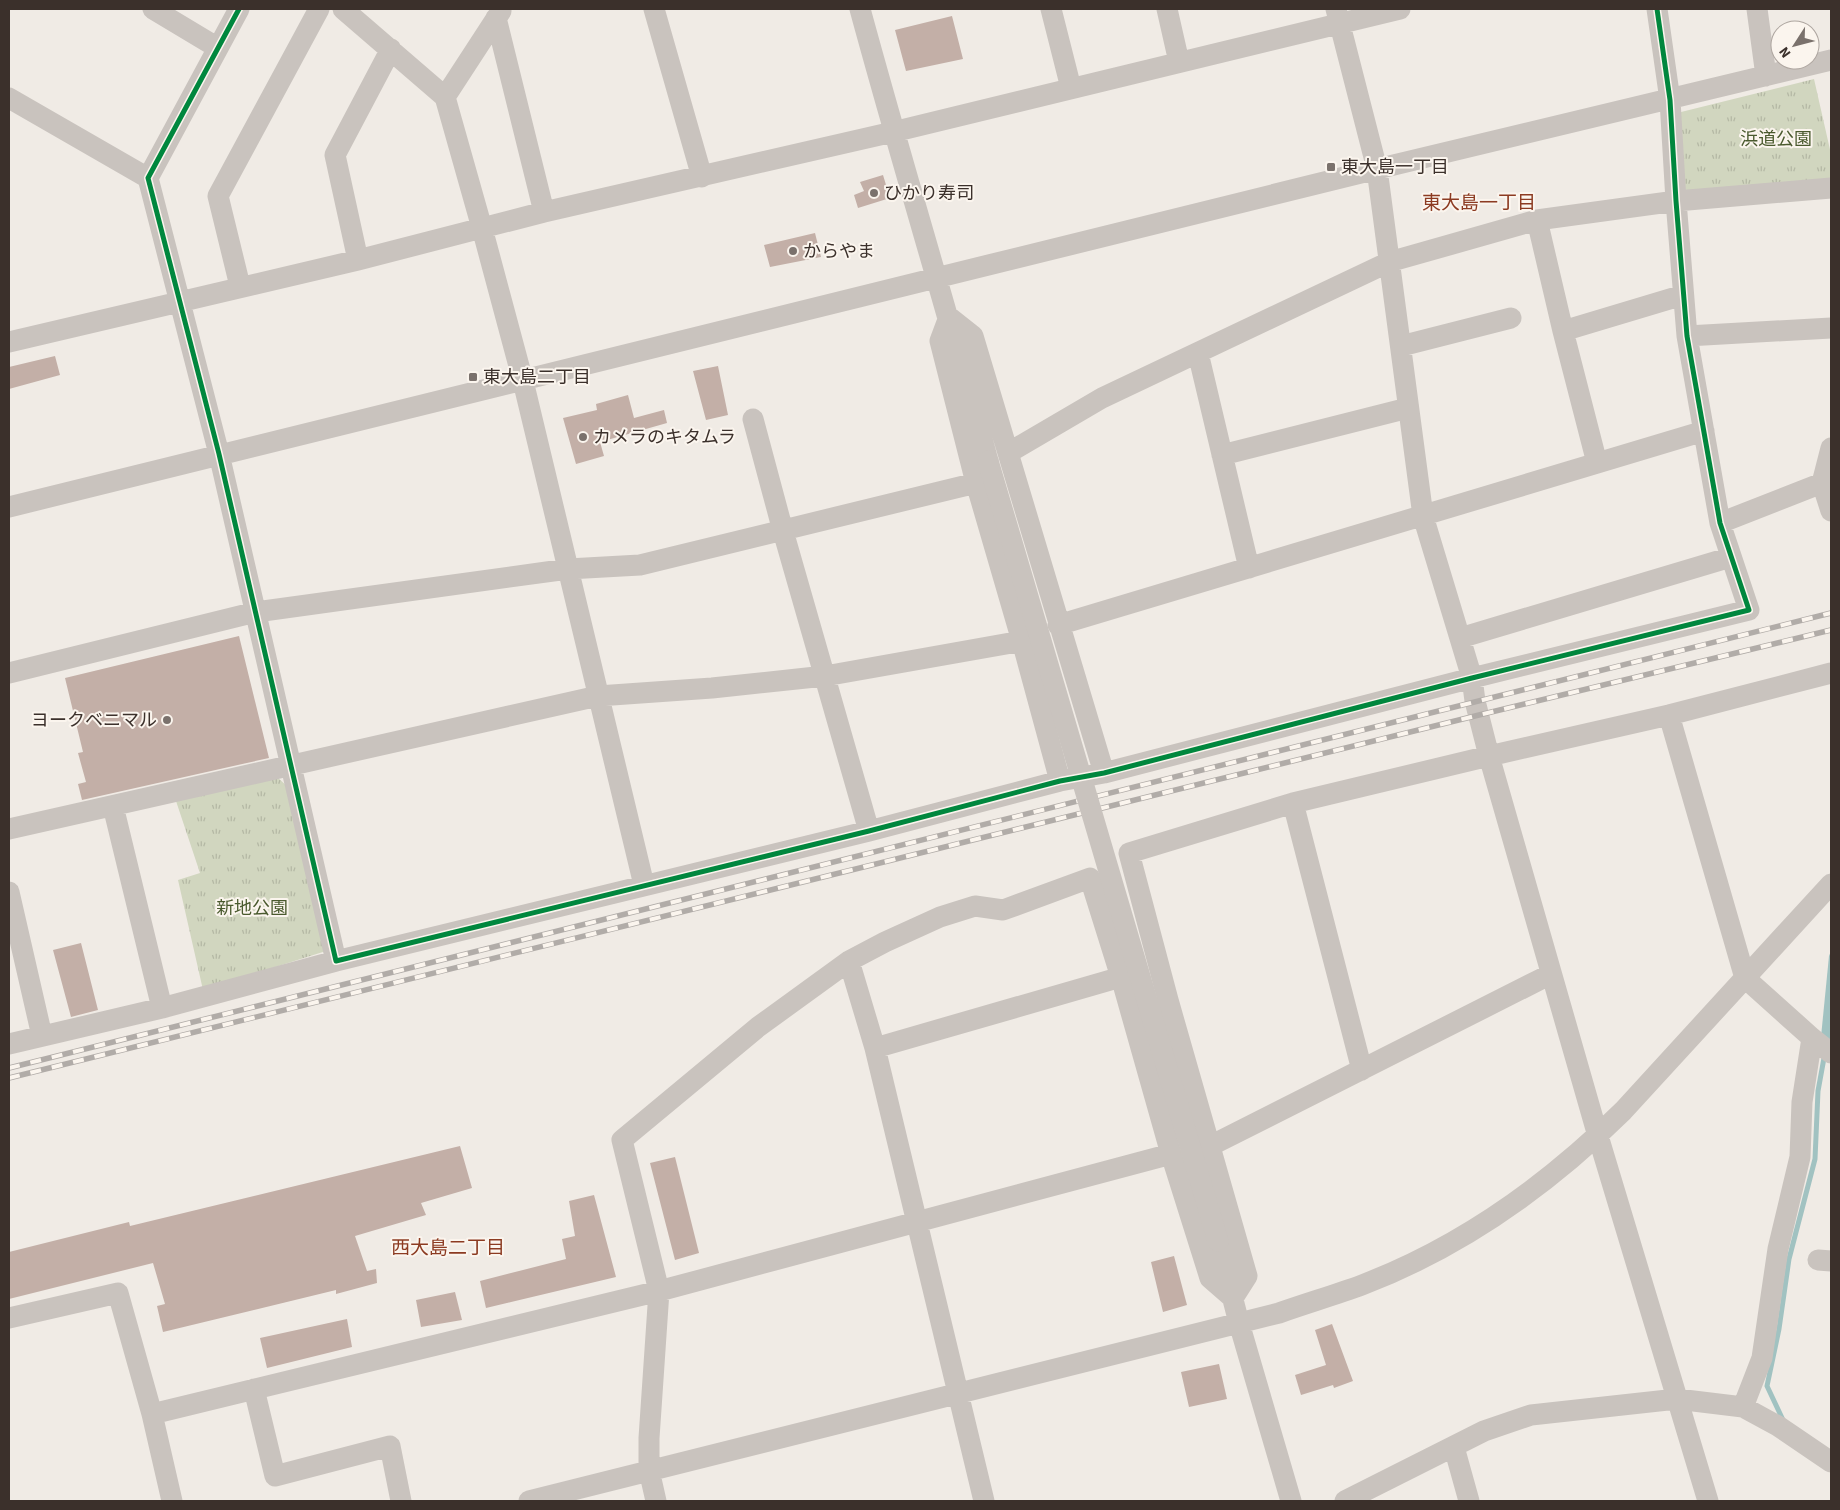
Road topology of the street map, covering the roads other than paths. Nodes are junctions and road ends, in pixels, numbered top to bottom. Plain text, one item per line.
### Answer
1 (153, 9) edge
2 (239, 9) edge
3 (319, 9) edge
4 (343, 9) edge
5 (654, 9) edge
6 (860, 9) edge
7 (1051, 9) edge
8 (1167, 9) edge
9 (1400, 9) edge
10 (1657, 9) edge
11 (1757, 9) edge
12 (499, 14) edge
13 (1338, 16) edge
14 (218, 48) junction
15 (391, 50) junction
16 (1831, 60) edge
17 (1179, 62) junction
18 (1766, 76) junction
19 (1071, 88) junction
20 (445, 97) junction
21 (9, 98) edge
22 (1670, 100) junction
23 (893, 132) junction
24 (1377, 169) junction
25 (702, 177) junction
26 (148, 178) junction
27 (1831, 188) edge
28 (1676, 201) junction
29 (544, 212) junction
30 (1537, 220) junction
31 (482, 228) junction
32 (358, 260) junction
33 (1389, 262) junction
34 (938, 279) junction
35 (240, 286) junction
36 (1683, 295) junction
37 (180, 302) junction
38 (949, 318) junction
39 (1511, 318) dead end
40 (1831, 328) edge
41 (1563, 331) junction
42 (1688, 336) junction
43 (9, 342) edge
44 (1401, 346) junction
45 (1198, 354) junction
46 (523, 381) junction
47 (1408, 408) junction
48 (753, 418) dead end
49 (1704, 431) junction
50 (1831, 448) edge
51 (219, 454) junction
52 (1222, 455) junction
53 (998, 457) junction
54 (1597, 463) junction
55 (976, 483) junction
56 (1828, 498) edge
57 (9, 507) edge
58 (1422, 516) junction
59 (1720, 523) junction
60 (783, 532) junction
61 (1731, 557) junction
62 (1249, 568) junction
63 (568, 569) junction
64 (256, 612) junction
65 (1058, 625) junction
66 (1460, 638) junction
67 (1022, 641) junction
68 (1831, 672) edge
69 (9, 673) edge
70 (825, 676) junction
71 (1472, 678) junction
72 (598, 696) junction
73 (1669, 715) junction
74 (1489, 756) junction
75 (291, 766) junction
76 (1104, 773) junction
77 (1060, 781) junction
78 (1293, 803) junction
79 (113, 806) junction
80 (9, 829) edge
81 (869, 831) junction
82 (1831, 884) edge
83 (644, 886) junction
84 (9, 892) edge
85 (336, 961) junction
86 (850, 961) junction
87 (1551, 974) junction
88 (1121, 978) junction
89 (1745, 978) junction
90 (162, 1008) junction
91 (42, 1036) junction
92 (1812, 1038) junction
93 (9, 1044) edge
94 (875, 1048) junction
95 (1831, 1052) edge
96 (1362, 1070) junction
97 (1598, 1136) junction
98 (1210, 1146) junction
99 (1172, 1154) junction
100 (916, 1223) junction
101 (659, 1291) junction
102 (1233, 1298) junction
103 (9, 1318) edge
104 (1239, 1323) junction
105 (254, 1389) junction
106 (957, 1393) junction
107 (1677, 1399) junction
108 (1743, 1407) junction
109 (152, 1414) junction
110 (1454, 1447) junction
111 (1831, 1462) edge
112 (649, 1470) junction
113 (172, 1501) edge
114 (401, 1501) edge
115 (529, 1501) edge
116 (656, 1501) edge
117 (984, 1501) edge
118 (1291, 1501) edge
119 (1345, 1501) edge
120 (1470, 1501) edge
121 (1708, 1501) edge

1 - 14 street
2 - 14 street
3 - 35 street
4 - 15 street
5 - 25 street
6 - 23 street
7 - 19 street
8 - 17 street
9 - 13 street
10 - 22 street
11 - 18 street
12 - 20 street
12 - 29 street
13 - 17 street
13 - 24 street
14 - 26 street
15 - 20 street
15 - 32 street
16 - 18 street
17 - 19 street
18 - 22 street
19 - 23 street
20 - 31 street
21 - 26 street
22 - 24 street
22 - 28 street
23 - 25 street
23 - 34 street
24 - 33 street
24 - 34 street
25 - 29 street
26 - 37 street
27 - 28 street
28 - 30 street
28 - 36 street
29 - 31 street
30 - 33 street
30 - 41 street
31 - 32 street
31 - 46 street
32 - 35 street
33 - 44 street
33 - 45 street
34 - 38 street
34 - 46 street
35 - 37 street
36 - 41 street
36 - 42 street
37 - 43 street
37 - 51 street
38 - 53 street
38 - 55 street
39 - 44 street
40 - 42 street
41 - 54 street
42 - 49 street
44 - 47 street
45 - 52 street
45 - 53 street
46 - 51 street
46 - 63 street
47 - 52 street
47 - 58 street
48 - 60 street
49 - 54 street
49 - 59 street
50 - 56 street
51 - 57 street
51 - 64 street
52 - 62 street
53 - 65 street
53 - 102 street, bridge
54 - 58 street
55 - 60 street
55 - 67 street
56 - 59 street
58 - 62 street
58 - 66 street
59 - 61 street
60 - 63 street
60 - 70 street
61 - 66 street
61 - 71 street
62 - 65 street
63 - 64 street
63 - 72 street
64 - 69 street
64 - 75 street
65 - 76 street
66 - 71 street
67 - 70 street
67 - 77 street
68 - 73 street
70 - 72 street
70 - 81 street
71 - 74 street
71 - 76 street
72 - 75 street
72 - 83 street
73 - 74 street
73 - 89 street
74 - 78 street
74 - 87 street
75 - 79 street
75 - 85 street
76 - 77 street
77 - 81 street
78 - 96 street
78 - 98 street
79 - 80 street
79 - 90 street
81 - 83 street
82 - 89 street
83 - 85 street
84 - 91 street
85 - 90 street
86 - 88 street
86 - 94 street
86 - 101 street
87 - 96 street
87 - 97 street
88 - 94 street
88 - 99 street
89 - 92 street
89 - 97 street
90 - 91 street
91 - 93 street
92 - 95 street
92 - 108 street
94 - 100 street
96 - 98 street
97 - 104 street
97 - 107 street
98 - 102 street
99 - 100 street
99 - 102 street
100 - 101 street
100 - 106 street
101 - 105 street
101 - 112 street
102 - 104 street
103 - 109 street
104 - 106 street
104 - 118 street
105 - 109 street
105 - 114 street
106 - 112 street
106 - 117 street
107 - 108 street
107 - 110 street
107 - 121 street
108 - 111 street
109 - 113 street
110 - 119 street
110 - 120 street
112 - 115 street
112 - 116 street

